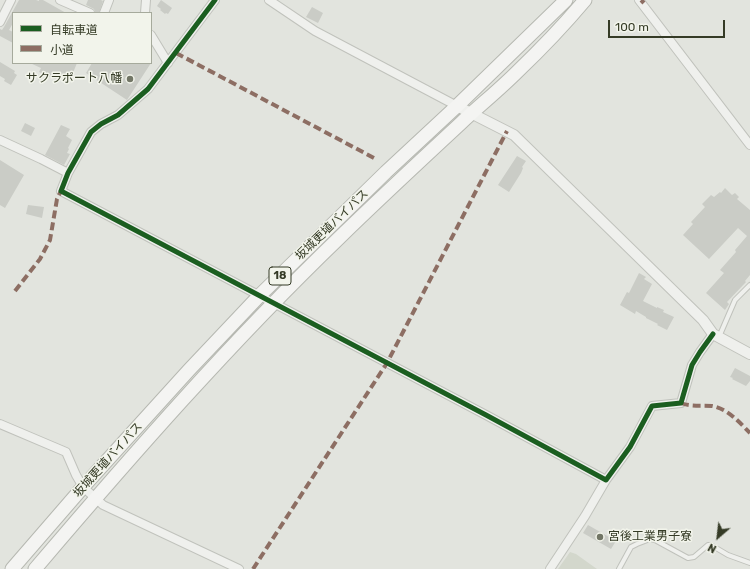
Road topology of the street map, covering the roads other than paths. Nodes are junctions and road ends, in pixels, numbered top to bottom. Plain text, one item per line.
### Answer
1 (12, 0) edge
2 (60, 0) edge
3 (109, 0) edge
4 (146, 0) edge
5 (215, 0) edge
6 (269, 0) edge
7 (566, 0) edge
8 (586, 0) edge
9 (639, 0) edge
10 (88, 12) edge
11 (104, 12) edge
12 (145, 12) edge
13 (0, 22) edge
14 (152, 37) edge
15 (168, 63) junction
16 (457, 106) junction
17 (472, 113) junction
18 (0, 140) edge
19 (750, 145) edge
20 (68, 173) junction
21 (750, 286) edge
22 (260, 295) junction
23 (273, 303) junction
24 (716, 335) junction
25 (750, 354) edge
26 (0, 424) edge
27 (606, 480) junction
28 (83, 487) junction
29 (95, 498) junction
30 (750, 563) edge
31 (12, 569) edge
32 (35, 569) edge
33 (239, 569) edge
34 (550, 569) edge
35 (619, 569) edge

1 - 13 street
2 - 10 street
3 - 11 street
4 - 12 street
5 - 15 street
6 - 16 street
7 - 16 highway, 坂城更埴バイパス / 18
8 - 17 highway, 坂城更埴バイパス / 18
9 - 19 street
14 - 15 street
15 - 20 street
16 - 17 street
16 - 22 highway, 坂城更埴バイパス / 18
17 - 23 highway, 坂城更埴バイパス / 18
17 - 24 street
18 - 20 street
20 - 22 street
21 - 24 lane
22 - 23 street
22 - 28 highway, 坂城更埴バイパス / 18
23 - 27 street
23 - 29 highway, 坂城更埴バイパス / 18
24 - 25 street
24 - 27 street
26 - 28 street
27 - 34 street
28 - 29 street
28 - 31 highway, 坂城更埴バイパス / 18
29 - 32 highway, 坂城更埴バイパス / 18
29 - 33 street
30 - 35 lane

